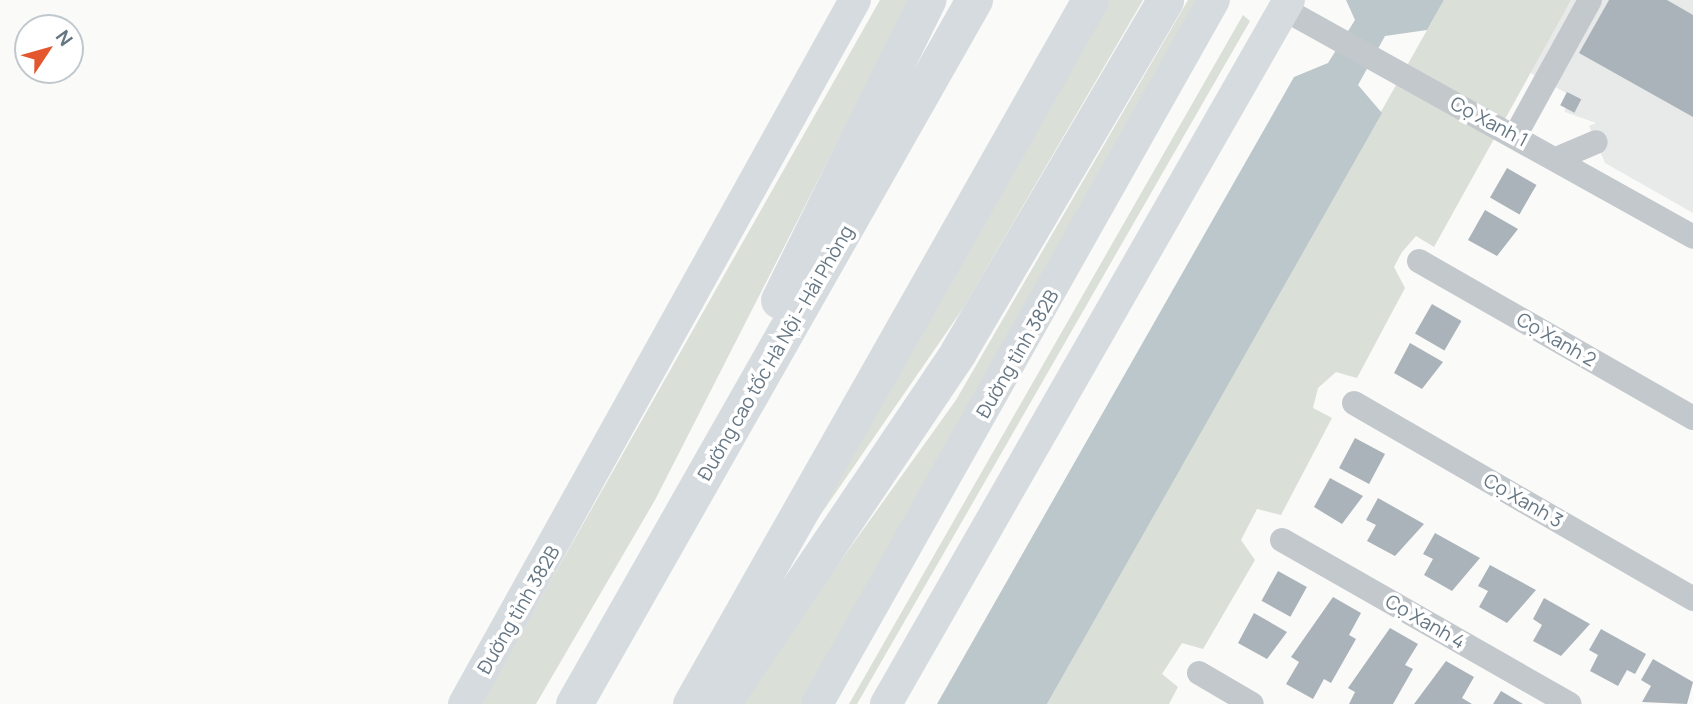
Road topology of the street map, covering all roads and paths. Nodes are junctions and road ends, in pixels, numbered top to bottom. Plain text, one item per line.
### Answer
1 (855, 0) edge
2 (927, 0) edge
3 (974, 0) edge
4 (1090, 0) edge
5 (1165, 0) edge
6 (1214, 0) edge
7 (1590, 0) edge
8 (1281, 3) edge
9 (1515, 136) junction
10 (1596, 142) dead end
11 (1556, 159) junction
12 (1693, 237) edge
13 (1419, 261) dead end
14 (1353, 403) dead end
15 (1693, 418) edge
16 (1282, 540) dead end
17 (1693, 598) edge
18 (1199, 673) dead end
19 (464, 704) edge
20 (547, 704) edge
21 (574, 704) edge
22 (691, 704) edge
23 (721, 704) edge
24 (817, 704) edge
25 (886, 704) edge
26 (1252, 704) edge
27 (1569, 704) edge

1 - 19 main road, Đường tỉnh 382B
2 - 20 highway
3 - 21 highway, Đường cao tốc Hà Nội - Hải Phòng
4 - 22 highway
5 - 23 highway
6 - 24 main road, Đường tỉnh 382B
7 - 9 street
8 - 9 street, Cọ Xanh 1
8 - 25 main road
9 - 11 street, Cọ Xanh 1
10 - 11 street
11 - 12 street, Cọ Xanh 1
13 - 15 street, Cọ Xanh 2
14 - 17 street, Cọ Xanh 3
16 - 27 street, Cọ Xanh 4
18 - 26 street

